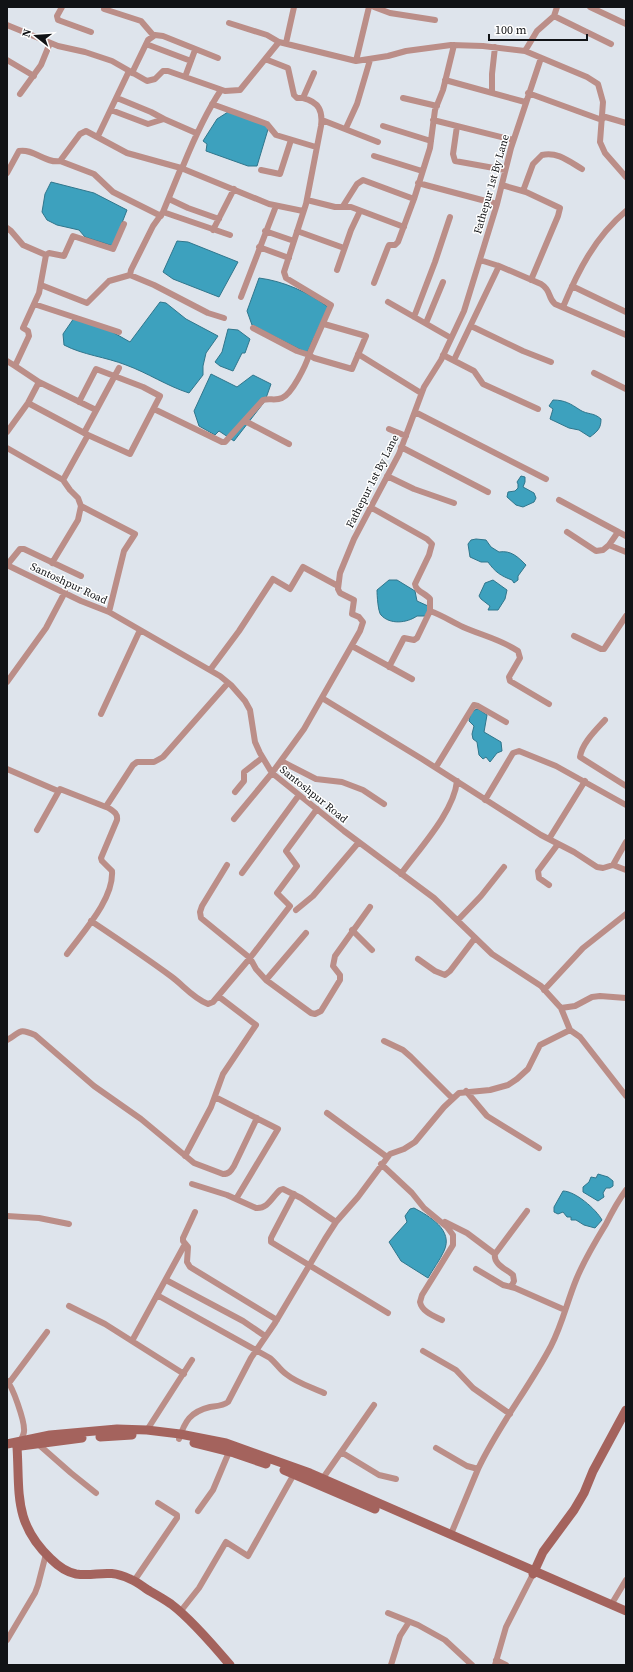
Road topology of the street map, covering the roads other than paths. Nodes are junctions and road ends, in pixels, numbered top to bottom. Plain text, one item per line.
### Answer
1 (62, 7) edge
2 (294, 7) edge
3 (370, 7) edge
4 (374, 7) edge
5 (557, 7) edge
6 (590, 7) edge
7 (104, 9) dead end
8 (554, 16) junction
9 (435, 20) dead end
10 (229, 22) dead end
11 (626, 24) edge
12 (7, 25) edge
13 (91, 32) dead end
14 (153, 35) junction
15 (282, 42) junction
16 (50, 43) junction
17 (146, 44) junction
18 (611, 44) dead end
19 (454, 45) junction
20 (495, 47) junction
21 (195, 50) junction
22 (525, 51) junction
23 (218, 58) dead end
24 (541, 58) junction
25 (265, 59) junction
26 (7, 60) edge
27 (191, 60) junction
28 (370, 60) junction
29 (356, 61) junction
30 (130, 72) junction
31 (314, 73) dead end
32 (34, 76) junction
33 (185, 77) junction
34 (445, 80) junction
35 (221, 90) junction
36 (492, 93) junction
37 (528, 93) junction
38 (20, 94) dead end
39 (117, 98) junction
40 (303, 98) junction
41 (403, 98) dead end
42 (525, 102) junction
43 (212, 104) junction
44 (437, 106) junction
45 (111, 110) junction
46 (602, 118) junction
47 (164, 119) junction
48 (322, 120) junction
49 (433, 120) junction
50 (626, 123) edge
51 (383, 126) dead end
52 (457, 126) junction
53 (346, 128) junction
54 (196, 133) junction
55 (98, 136) junction
56 (291, 140) junction
57 (513, 140) junction
58 (431, 141) junction
59 (378, 142) dead end
60 (316, 147) junction
61 (374, 156) dead end
62 (60, 161) junction
63 (181, 168) junction
64 (261, 170) dead end
65 (505, 170) junction
66 (582, 170) dead end
67 (422, 171) junction
68 (7, 173) edge
69 (626, 177) edge
70 (418, 183) junction
71 (502, 185) junction
72 (234, 189) junction
73 (523, 191) junction
74 (169, 199) junction
75 (414, 199) junction
76 (306, 200) junction
77 (497, 204) junction
78 (276, 206) junction
79 (343, 206) junction
80 (303, 211) junction
81 (360, 211) junction
82 (626, 211) edge
83 (162, 214) junction
84 (450, 217) dead end
85 (219, 219) junction
86 (124, 224) dead end
87 (404, 227) junction
88 (7, 228) edge
89 (214, 230) junction
90 (265, 231) junction
91 (297, 231) junction
92 (230, 235) dead end
93 (294, 241) junction
94 (259, 247) junction
95 (344, 248) junction
96 (46, 255) junction
97 (289, 258) junction
98 (480, 260) junction
99 (499, 266) junction
100 (337, 270) dead end
101 (130, 275) junction
102 (531, 280) junction
103 (443, 282) dead end
104 (374, 283) dead end
105 (41, 285) junction
106 (572, 286) junction
107 (241, 297) dead end
108 (388, 302) dead end
109 (34, 304) junction
110 (563, 307) junction
111 (626, 312) edge
112 (414, 316) junction
113 (224, 318) dead end
114 (324, 324) junction
115 (426, 324) junction
116 (471, 326) junction
117 (253, 328) dead end
118 (119, 332) dead end
119 (626, 335) edge
120 (451, 338) junction
121 (358, 354) junction
122 (309, 355) junction
123 (443, 356) junction
124 (454, 360) junction
125 (7, 361) edge
126 (551, 362) dead end
127 (15, 366) junction
128 (119, 368) dead end
129 (594, 373) dead end
130 (114, 376) junction
131 (39, 382) junction
132 (626, 389) edge
133 (422, 393) junction
134 (79, 402) junction
135 (28, 403) junction
136 (154, 409) junction
137 (538, 409) dead end
138 (96, 410) junction
139 (415, 412) junction
140 (245, 421) junction
141 (389, 429) dead end
142 (7, 432) edge
143 (86, 434) junction
144 (406, 436) junction
145 (289, 444) dead end
146 (7, 448) edge
147 (402, 448) junction
148 (387, 476) junction
149 (546, 479) dead end
150 (63, 480) junction
151 (488, 492) dead end
152 (559, 500) dead end
153 (454, 503) dead end
154 (81, 506) junction
155 (370, 507) junction
156 (567, 532) dead end
157 (618, 532) junction
158 (626, 536) edge
159 (609, 546) junction
160 (626, 552) edge
161 (52, 563) junction
162 (7, 565) edge
163 (82, 576) dead end
164 (338, 586) junction
165 (65, 592) junction
166 (430, 610) junction
167 (109, 612) junction
168 (626, 616) edge
169 (140, 630) junction
170 (574, 636) dead end
171 (352, 646) junction
172 (389, 666) junction
173 (210, 670) junction
174 (412, 679) dead end
175 (7, 682) edge
176 (228, 683) junction
177 (322, 698) junction
178 (549, 704) dead end
179 (101, 714) dead end
180 (605, 720) dead end
181 (506, 722) dead end
182 (262, 758) junction
183 (281, 761) junction
184 (436, 767) junction
185 (7, 769) edge
186 (272, 773) junction
187 (457, 781) junction
188 (584, 781) junction
189 (626, 786) edge
190 (58, 791) junction
191 (235, 792) dead end
192 (299, 795) junction
193 (485, 800) junction
194 (384, 804) dead end
195 (626, 805) edge
196 (106, 806) junction
197 (318, 809) junction
198 (234, 819) dead end
199 (37, 830) dead end
200 (549, 839) junction
201 (359, 842) junction
202 (626, 842) edge
203 (558, 844) junction
204 (227, 865) dead end
205 (613, 865) junction
206 (504, 867) dead end
207 (626, 870) edge
208 (242, 873) dead end
209 (401, 874) junction
210 (549, 885) dead end
211 (370, 907) dead end
212 (296, 910) dead end
213 (626, 914) edge
214 (458, 920) junction
215 (91, 921) junction
216 (352, 930) junction
217 (306, 933) dead end
218 (475, 938) junction
219 (372, 950) dead end
220 (68, 954) dead end
221 (250, 958) junction
222 (418, 959) dead end
223 (266, 980) junction
224 (544, 990) junction
225 (218, 996) junction
226 (626, 998) edge
227 (561, 1008) junction
228 (570, 1030) junction
229 (7, 1040) edge
230 (384, 1041) dead end
231 (466, 1091) junction
232 (626, 1096) edge
233 (215, 1097) junction
234 (452, 1098) junction
235 (327, 1113) dead end
236 (256, 1118) junction
237 (539, 1148) dead end
238 (185, 1156) junction
239 (387, 1157) junction
240 (381, 1164) junction
241 (192, 1184) dead end
242 (626, 1190) edge
243 (294, 1194) junction
244 (236, 1199) junction
245 (527, 1211) dead end
246 (195, 1212) dead end
247 (7, 1216) edge
248 (439, 1219) junction
249 (336, 1222) junction
250 (69, 1224) dead end
251 (185, 1244) junction
252 (495, 1254) junction
253 (310, 1265) junction
254 (476, 1269) dead end
255 (166, 1280) junction
256 (511, 1287) junction
257 (157, 1295) junction
258 (69, 1306) dead end
259 (566, 1310) junction
260 (388, 1313) dead end
261 (276, 1320) junction
262 (442, 1320) dead end
263 (47, 1332) dead end
264 (266, 1336) junction
265 (132, 1341) junction
266 (255, 1351) junction
267 (423, 1351) dead end
268 (192, 1360) dead end
269 (184, 1374) junction
270 (8, 1382) edge
271 (324, 1393) dead end
272 (374, 1405) dead end
273 (626, 1410) edge
274 (510, 1414) junction
275 (147, 1430) junction
276 (180, 1437) junction
277 (7, 1444) edge
278 (19, 1444) junction
279 (38, 1444) junction
280 (436, 1448) dead end
281 (7, 1449) edge
282 (229, 1452) junction
283 (341, 1452) junction
284 (478, 1469) junction
285 (294, 1474) junction
286 (323, 1478) junction
287 (396, 1479) dead end
288 (96, 1493) dead end
289 (158, 1503) dead end
290 (198, 1511) dead end
291 (451, 1534) junction
292 (46, 1554) junction
293 (533, 1573) junction
294 (626, 1580) edge
295 (134, 1581) junction
296 (611, 1605) junction
297 (626, 1611) edge
298 (180, 1612) junction
299 (388, 1613) dead end
300 (626, 1617) edge
301 (409, 1622) junction
302 (7, 1640) edge
303 (496, 1663) edge
304 (230, 1665) edge
305 (391, 1665) edge
306 (472, 1665) edge
307 (506, 1665) edge

1 - 13 street
2 - 15 street
3 - 29 street
4 - 9 street
5 - 8 street
6 - 11 street
7 - 14 street
8 - 18 street
8 - 22 street
10 - 15 street
12 - 16 street
14 - 17 street
14 - 21 street
15 - 25 street
15 - 29 street
16 - 30 street
16 - 32 street
17 - 27 street
17 - 30 street
19 - 20 street
19 - 28 street
19 - 34 street
20 - 22 street
20 - 36 street
21 - 23 street
21 - 27 street
22 - 24 street
24 - 37 street, Fathepur 1st By Lane
24 - 46 street
25 - 35 street
25 - 40 street
26 - 32 street
27 - 33 street
28 - 29 street
28 - 53 street
30 - 33 street
30 - 39 street
31 - 40 street
32 - 38 street
33 - 35 street
34 - 36 street
34 - 44 street
35 - 43 street
36 - 42 street
37 - 42 street, Fathepur 1st By Lane
37 - 46 street
39 - 45 street
39 - 47 street
40 - 48 street
41 - 44 street
42 - 57 street, Fathepur 1st By Lane
43 - 54 street
43 - 56 street
44 - 49 street
45 - 47 street
45 - 55 street
46 - 50 street
46 - 69 street
47 - 54 street
48 - 53 street
48 - 60 street
49 - 52 street
49 - 58 street
51 - 58 street
52 - 57 street
52 - 65 street
53 - 59 street
54 - 63 street
55 - 62 street
55 - 63 street
56 - 60 street
56 - 64 street
57 - 65 street, Fathepur 1st By Lane
58 - 67 street
60 - 76 street
61 - 67 street
62 - 68 street
62 - 83 street
63 - 72 street
63 - 74 street
65 - 71 street, Fathepur 1st By Lane
66 - 73 street
67 - 70 street
70 - 75 street
70 - 77 street
71 - 73 street
71 - 77 street, Fathepur 1st By Lane
72 - 78 street
72 - 85 street
73 - 102 street
74 - 83 street
74 - 85 street
75 - 79 street
75 - 87 street
76 - 79 street
76 - 80 street
77 - 98 street, Fathepur 1st By Lane
78 - 80 street
78 - 90 street
79 - 81 street
80 - 91 street
81 - 87 street
81 - 95 street
82 - 106 street
83 - 89 street
83 - 101 street
84 - 112 street
85 - 89 street
86 - 96 street
87 - 104 street
88 - 96 street
89 - 92 street
90 - 93 street
90 - 94 street
91 - 93 street
91 - 95 street
93 - 97 street
94 - 97 street
94 - 107 street
95 - 100 street
96 - 105 street
97 - 114 street
98 - 99 street
98 - 120 street, Fathepur 1st By Lane
99 - 102 street
99 - 116 street
101 - 105 street
101 - 113 street
102 - 110 street
103 - 115 street
105 - 109 street
106 - 110 street
106 - 111 street
108 - 112 street
109 - 118 street
109 - 127 street
110 - 119 street
112 - 115 street
114 - 121 street
114 - 122 street
115 - 120 street
116 - 124 street
116 - 126 street
117 - 122 street
120 - 123 street, Fathepur 1st By Lane
121 - 122 street
121 - 133 street
122 - 140 street
123 - 124 street
123 - 133 street, Fathepur 1st By Lane
124 - 137 street
125 - 127 street
127 - 131 street
128 - 130 street
129 - 132 street
130 - 134 street
130 - 136 street
130 - 138 street
131 - 134 street
131 - 135 street
133 - 139 street, Fathepur 1st By Lane
134 - 138 street
135 - 142 street
135 - 143 street
136 - 140 street
136 - 143 street
138 - 143 street
139 - 144 street, Fathepur 1st By Lane
139 - 149 street
140 - 145 street
141 - 144 street
143 - 150 street
144 - 147 street, Fathepur 1st By Lane
146 - 150 street
147 - 148 street, Fathepur 1st By Lane
147 - 151 street
148 - 153 street
148 - 155 street, Fathepur 1st By Lane
150 - 154 street
152 - 157 street
154 - 161 street
154 - 167 street
155 - 164 street, Fathepur 1st By Lane
155 - 166 street
156 - 159 street
157 - 158 street
157 - 159 street
159 - 160 street
161 - 162 street
161 - 163 street
162 - 165 street, Santoshpur Road
164 - 171 street
164 - 173 street
165 - 167 street, Santoshpur Road
165 - 175 street
166 - 172 street
166 - 178 street
167 - 169 street, Santoshpur Road
168 - 170 street
169 - 173 street, Santoshpur Road
169 - 179 street
171 - 172 street
171 - 177 street
172 - 174 street
173 - 176 street, Santoshpur Road
176 - 182 street, Santoshpur Road
176 - 196 street
177 - 183 street
177 - 184 street
180 - 189 street
181 - 184 street
182 - 186 street, Santoshpur Road
182 - 191 street
183 - 186 street
183 - 194 street
184 - 187 street
185 - 190 street
186 - 192 street, Santoshpur Road
186 - 198 street
187 - 193 street
187 - 209 street
188 - 193 street
188 - 195 street
188 - 200 street
190 - 196 street
190 - 199 street
192 - 197 street, Santoshpur Road
192 - 208 street
193 - 200 street
196 - 215 street
197 - 201 street, Santoshpur Road
197 - 221 street
200 - 203 street
201 - 209 street, Santoshpur Road
201 - 212 street
202 - 205 street
203 - 205 street
203 - 210 street
204 - 221 street
205 - 207 street
206 - 214 street
209 - 214 street, Santoshpur Road
211 - 216 street
213 - 224 street
214 - 218 street, Santoshpur Road
215 - 220 street
215 - 225 street
216 - 219 street
216 - 223 street
217 - 223 street
218 - 222 street
218 - 224 street, Santoshpur Road
221 - 223 street
221 - 225 street
224 - 227 street, Santoshpur Road
225 - 233 street
226 - 227 street
227 - 228 street
228 - 231 street
228 - 232 street
229 - 238 street
230 - 234 street
231 - 234 street
231 - 237 street
233 - 236 street
233 - 238 street
234 - 239 street
235 - 239 street
236 - 238 street
236 - 244 street
239 - 240 street
240 - 248 street
240 - 249 street
241 - 244 street
242 - 259 street
243 - 244 street
243 - 249 street
243 - 253 street
245 - 252 street
246 - 251 street
247 - 250 street
248 - 252 street
248 - 262 street
249 - 253 street
251 - 255 street
251 - 261 street
252 - 256 street
253 - 260 street
253 - 261 street
254 - 256 street
255 - 257 street
255 - 264 street
256 - 259 street
257 - 265 street
257 - 266 street
258 - 265 street
259 - 274 street
261 - 264 street
263 - 270 street
264 - 266 street
265 - 269 street
266 - 271 street
266 - 276 street
267 - 274 street
268 - 269 street
269 - 275 street
270 - 278 street
272 - 283 street
273 - 293 street
274 - 284 street
275 - 276 street
275 - 278 street
276 - 279 street
276 - 282 street
276 - 286 street
277 - 278 street
278 - 279 street
278 - 281 street
278 - 292 street
279 - 288 street
280 - 284 street
282 - 285 street
282 - 290 street
283 - 286 street
283 - 287 street
284 - 291 street
285 - 293 street
285 - 298 street
286 - 291 street
289 - 295 street
291 - 293 street
292 - 295 street
292 - 302 street
293 - 296 street
293 - 300 street
293 - 303 street
294 - 296 street
295 - 298 street
296 - 297 street
298 - 304 street
299 - 301 street
301 - 305 street
301 - 306 street
303 - 307 street

